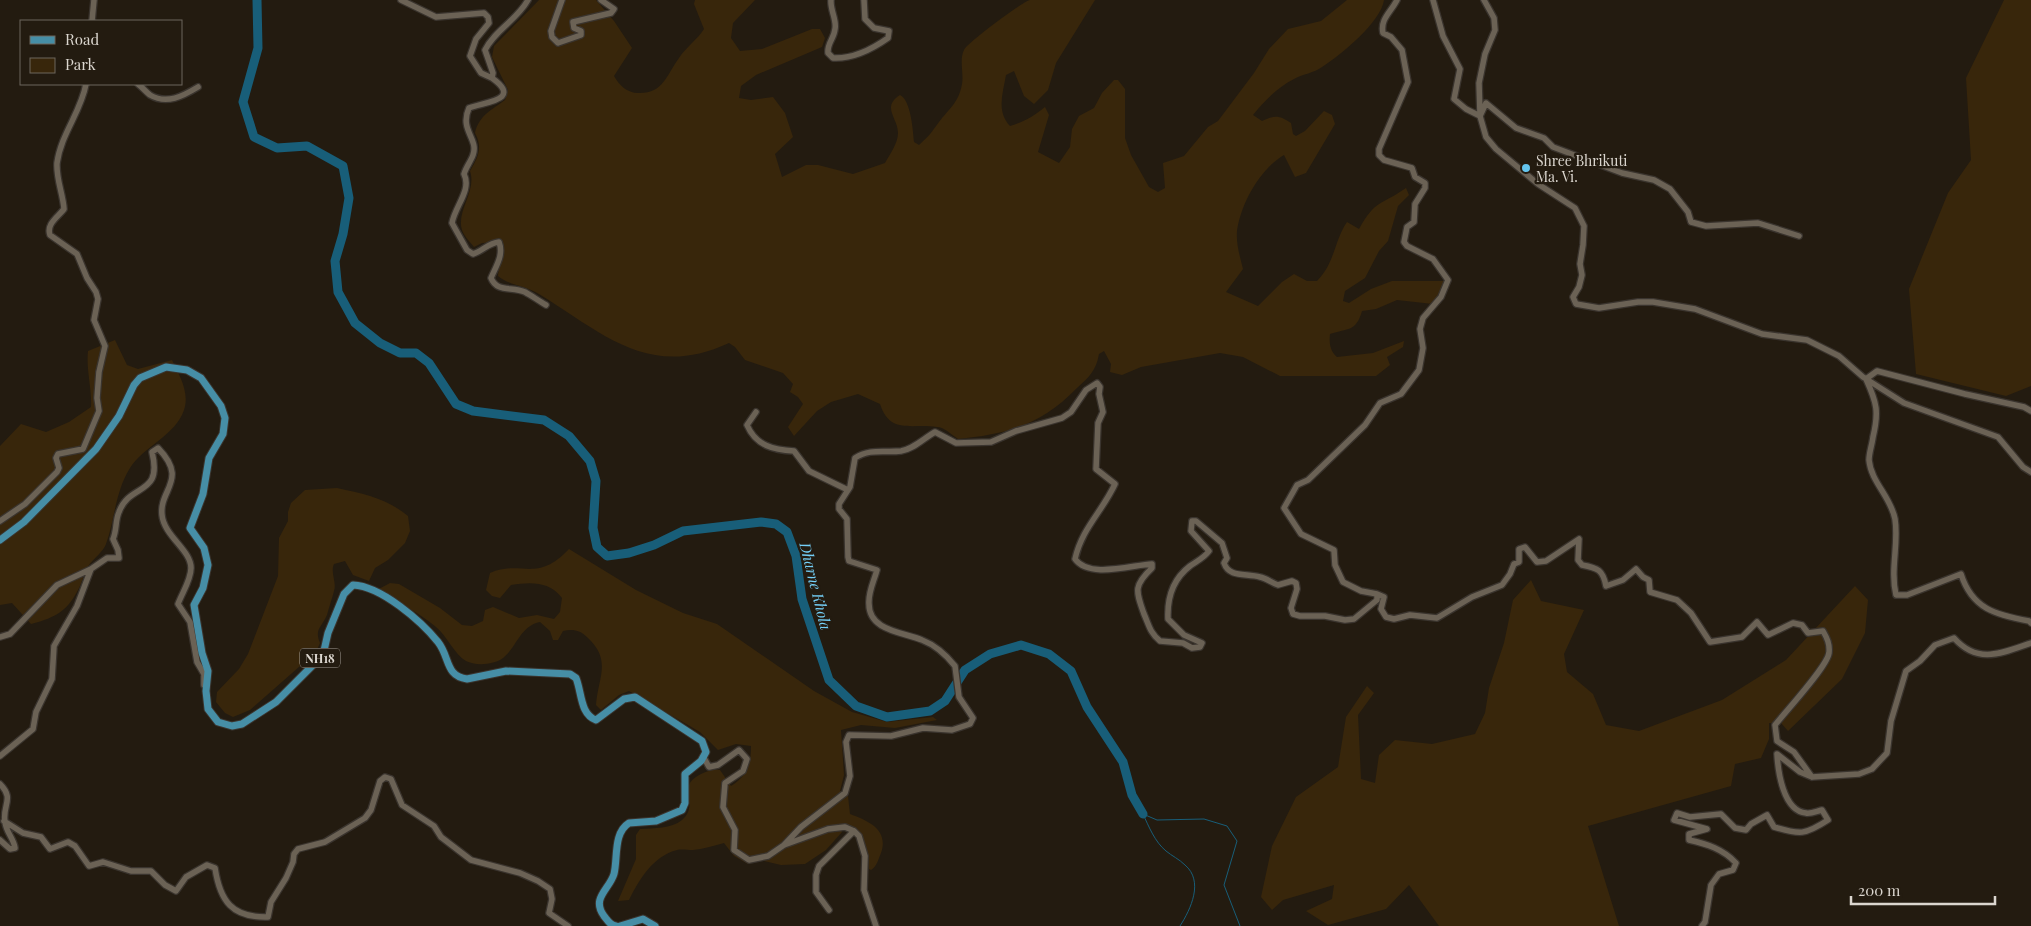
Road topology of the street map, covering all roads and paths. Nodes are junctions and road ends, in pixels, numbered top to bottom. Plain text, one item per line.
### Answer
1 (401, 0) edge
2 (528, 0) edge
3 (562, 0) edge
4 (601, 0) edge
5 (831, 0) edge
6 (864, 0) edge
7 (1397, 0) edge
8 (1433, 0) edge
9 (1484, 0) edge
10 (93, 2) edge
11 (94, 20) edge
12 (492, 78) junction
13 (86, 85) edge
14 (139, 85) edge
15 (198, 87) dead end
16 (1480, 116) junction
17 (1799, 236) dead end
18 (546, 305) dead end
19 (1866, 379) junction
20 (2031, 411) edge
21 (756, 412) dead end
22 (2031, 472) edge
23 (848, 490) junction
24 (0, 521) edge
25 (0, 540) edge
26 (91, 569) junction
27 (1377, 594) junction
28 (2031, 623) edge
29 (0, 637) edge
30 (2031, 643) edge
31 (206, 691) junction
32 (0, 756) edge
33 (704, 758) junction
34 (1812, 777) junction
35 (0, 784) edge
36 (4, 821) junction
37 (854, 831) junction
38 (0, 840) edge
39 (784, 845) junction
40 (829, 910) dead end
41 (568, 926) edge
42 (621, 926) edge
43 (655, 926) edge
44 (876, 926) edge
45 (1702, 926) edge

1 - 12 street
2 - 12 street
3 - 4 street
5 - 6 street
7 - 27 street
8 - 16 street
9 - 16 street
10 - 11 street
12 - 18 street
13 - 24 street
14 - 15 street
16 - 17 street
16 - 19 street
19 - 20 street
19 - 22 street
19 - 28 street
21 - 23 street
23 - 27 street
23 - 39 street
25 - 31 main road, NH18
26 - 29 street
26 - 31 street
26 - 32 street
27 - 34 street
30 - 34 street
31 - 33 main road, NH18
33 - 39 street
33 - 42 main road
34 - 45 street
35 - 36 street
36 - 38 street
36 - 41 street
37 - 39 street
37 - 40 street
37 - 44 street
42 - 43 main road

